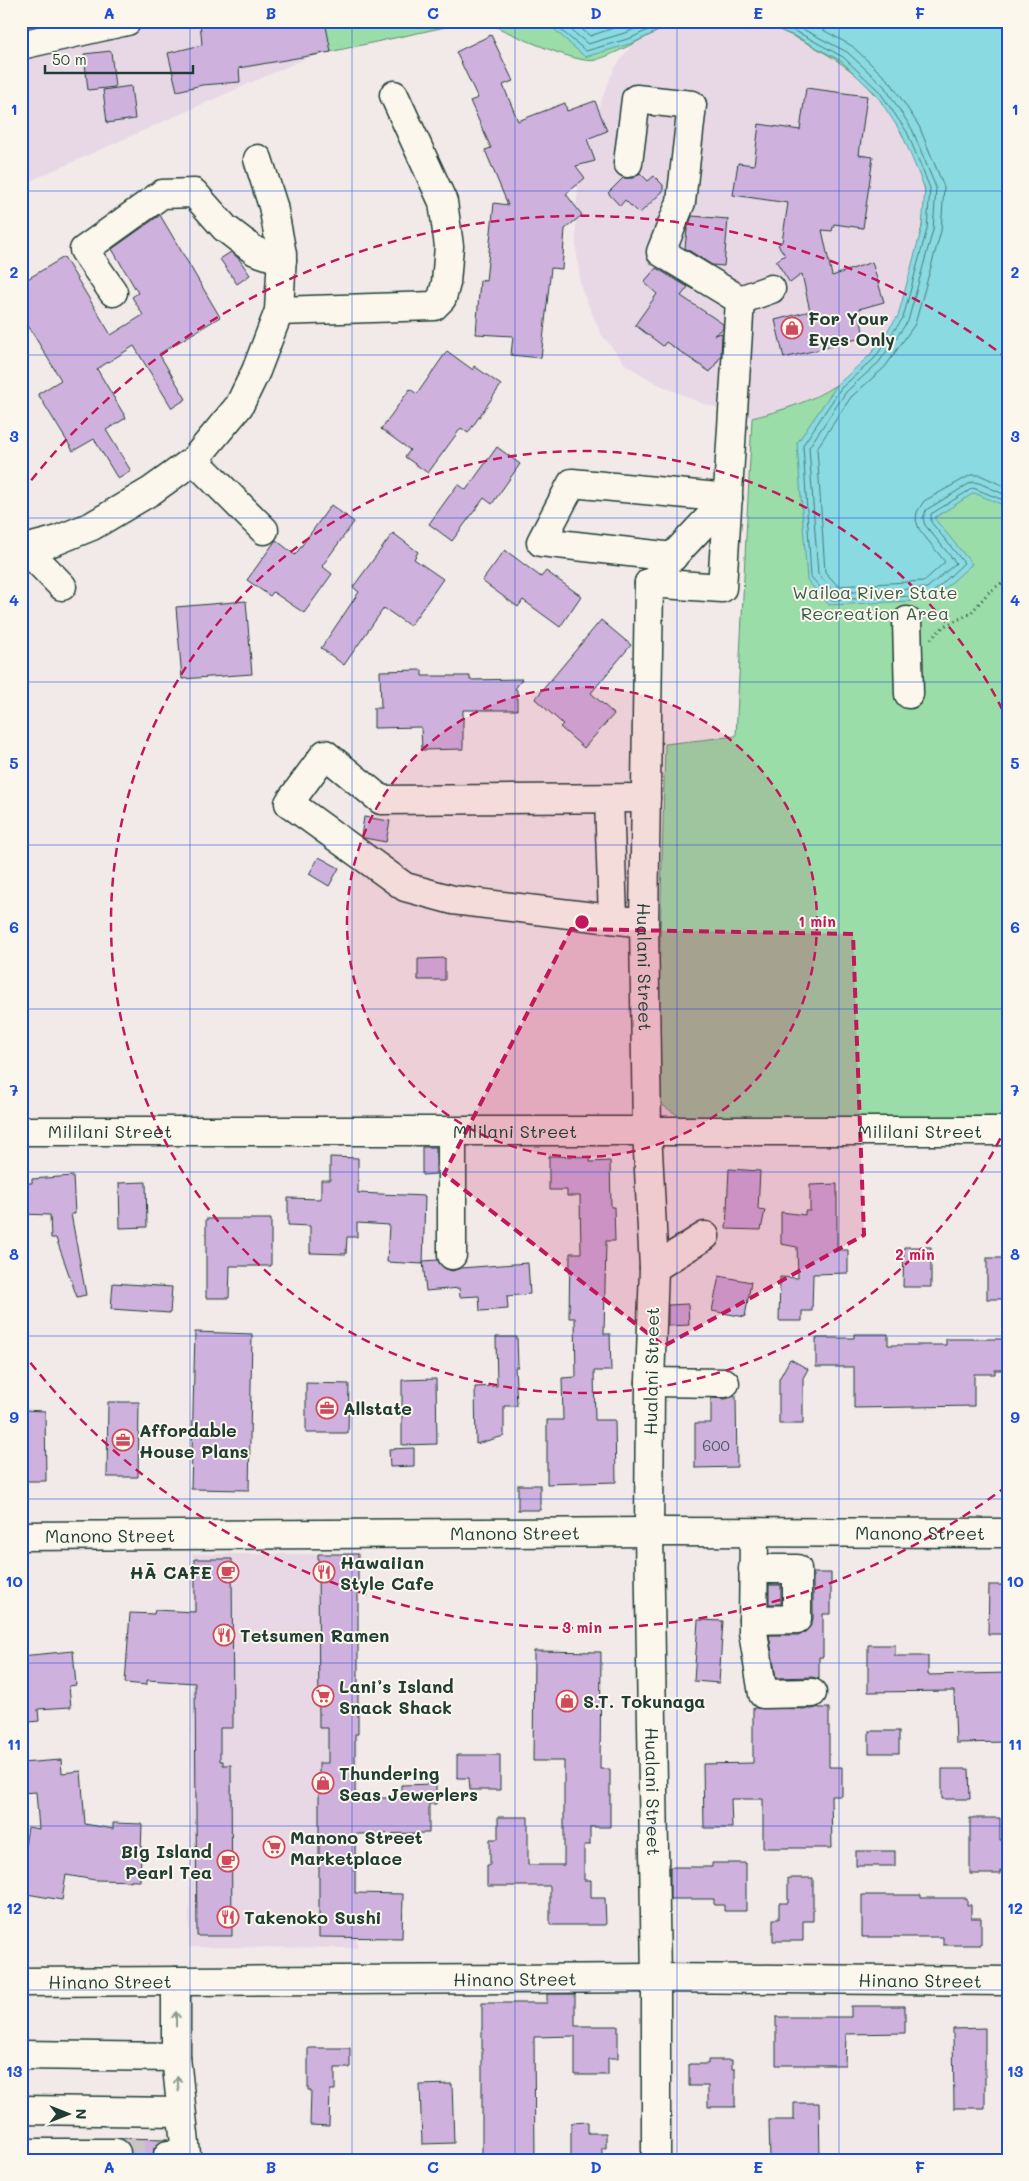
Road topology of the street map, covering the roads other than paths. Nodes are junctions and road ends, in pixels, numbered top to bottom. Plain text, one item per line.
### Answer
1 (127, 21) edge
2 (21, 45) edge
3 (394, 95) dead end
4 (258, 159) dead end
5 (628, 163) dead end
6 (282, 260) junction
7 (771, 290) dead end
8 (113, 292) dead end
9 (740, 300) junction
10 (279, 311) junction
11 (194, 460) junction
12 (728, 498) junction
13 (264, 530) dead end
14 (24, 550) edge
15 (673, 557) junction
16 (649, 582) junction
17 (62, 586) dead end
18 (907, 621) dead end
19 (909, 694) dead end
20 (608, 798) junction
21 (646, 798) junction
22 (613, 919) junction
23 (644, 923) junction
24 (21, 1131) edge
25 (647, 1131) junction
26 (1008, 1131) edge
27 (452, 1132) junction
28 (705, 1236) dead end
29 (452, 1254) dead end
30 (654, 1268) junction
31 (650, 1382) junction
32 (725, 1383) dead end
33 (649, 1532) junction
34 (754, 1532) junction
35 (1008, 1533) edge
36 (21, 1536) edge
37 (753, 1569) junction
38 (753, 1620) junction
39 (812, 1693) dead end
40 (656, 1978) junction
41 (176, 1981) junction
42 (1008, 1981) edge
43 (21, 1982) edge
44 (21, 2055) edge
45 (176, 2057) junction
46 (21, 2110) edge
47 (181, 2112) junction
48 (29, 2151) edge
49 (116, 2153) tunnel mouth
50 (168, 2154) dead end
51 (656, 2160) edge

1 - 2 street
3 - 10 street
4 - 6 street
5 - 9 street
6 - 8 street
6 - 10 street
7 - 9 street
9 - 12 street
10 - 11 street
11 - 13 street
11 - 14 street
12 - 15 street
12 - 15 street
12 - 16 street
14 - 17 street
15 - 16 street
16 - 21 street, Hualani Street
18 - 19 street
20 - 21 street
20 - 22 street
20 - 22 street
21 - 23 street, Hualani Street
22 - 23 street
23 - 25 street, Hualani Street
24 - 27 street, Mililani Street
25 - 26 street, Mililani Street
25 - 27 street, Mililani Street
25 - 30 street, Hualani Street
27 - 29 street
28 - 30 street
30 - 31 street, Hualani Street
31 - 32 street
31 - 33 street, Hualani Street
33 - 34 street, Manono Street
33 - 36 street, Manono Street
33 - 40 street, Hualani Street
34 - 35 street, Manono Street
34 - 37 street
37 - 38 street
37 - 38 street
38 - 39 street
40 - 41 street, Hinano Street
40 - 42 street, Hinano Street
40 - 51 street, Hualani Street
41 - 43 street, Hinano Street
45 -> 41 street
44 - 45 street
47 -> 45 street
46 - 47 street
47 - 50 street
48 - 49 street

